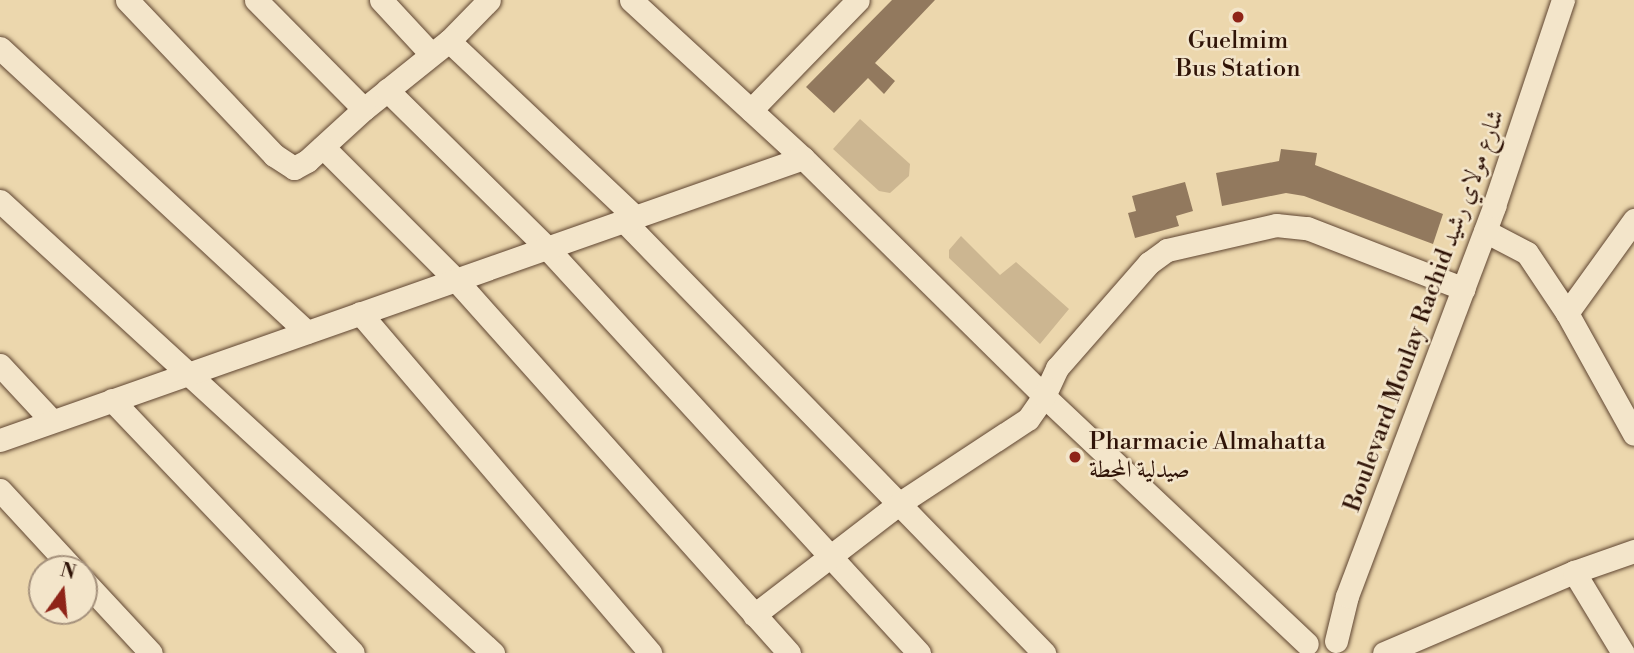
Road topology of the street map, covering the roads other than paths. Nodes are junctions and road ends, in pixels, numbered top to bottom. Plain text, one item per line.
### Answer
1 (127, 0) edge
2 (256, 0) edge
3 (381, 0) edge
4 (489, 0) edge
5 (631, 0) edge
6 (858, 0) edge
7 (1563, 0) edge
8 (0, 48) edge
9 (440, 48) junction
10 (387, 90) junction
11 (364, 109) junction
12 (751, 110) junction
13 (323, 147) junction
14 (803, 158) junction
15 (0, 201) edge
16 (629, 219) junction
17 (1634, 220) edge
18 (1485, 231) junction
19 (547, 248) junction
20 (456, 280) junction
21 (1464, 289) junction
22 (360, 313) junction
23 (1567, 313) junction
24 (307, 332) junction
25 (0, 365) edge
26 (189, 373) junction
27 (1044, 396) junction
28 (112, 400) junction
29 (52, 421) junction
30 (1633, 428) edge
31 (0, 440) edge
32 (0, 490) edge
33 (900, 503) junction
34 (1634, 551) edge
35 (60, 555) edge
36 (832, 556) junction
37 (1574, 572) junction
38 (98, 596) edge
39 (754, 615) junction
40 (1345, 647) edge
41 (1303, 649) edge
42 (151, 653) edge
43 (353, 653) edge
44 (493, 653) edge
45 (650, 653) edge
46 (789, 653) edge
47 (919, 653) edge
48 (1044, 653) edge
49 (1384, 653) edge
50 (1623, 653) edge

1 - 13 street
2 - 11 street
3 - 9 street
4 - 9 street
5 - 12 street
6 - 12 street
7 - 18 street, Boulevard Moulay Rachid شارع مولاي رشيد
8 - 24 street
9 - 10 street
9 - 16 street
10 - 11 street
10 - 19 street
11 - 13 street
12 - 14 street
13 - 20 street
14 - 16 street
14 - 27 street
15 - 26 street
16 - 19 street
16 - 33 street
17 - 23 street
18 - 21 street, Boulevard Moulay Rachid شارع مولاي رشيد
18 - 23 street
19 - 20 street
19 - 36 street
20 - 22 street
20 - 39 street
21 - 27 street
21 - 40 street, Boulevard Moulay Rachid شارع مولاي رشيد
22 - 24 street
22 - 45 street
23 - 30 street
24 - 26 street
25 - 29 street
26 - 28 street
26 - 44 street
27 - 33 street
27 - 41 street
28 - 29 street
28 - 43 street
29 - 31 street
32 - 35 street
33 - 36 street
33 - 48 street
34 - 37 street
36 - 39 street
36 - 47 street
37 - 49 street
37 - 50 street
38 - 42 street
39 - 46 street
40 - 41 street

